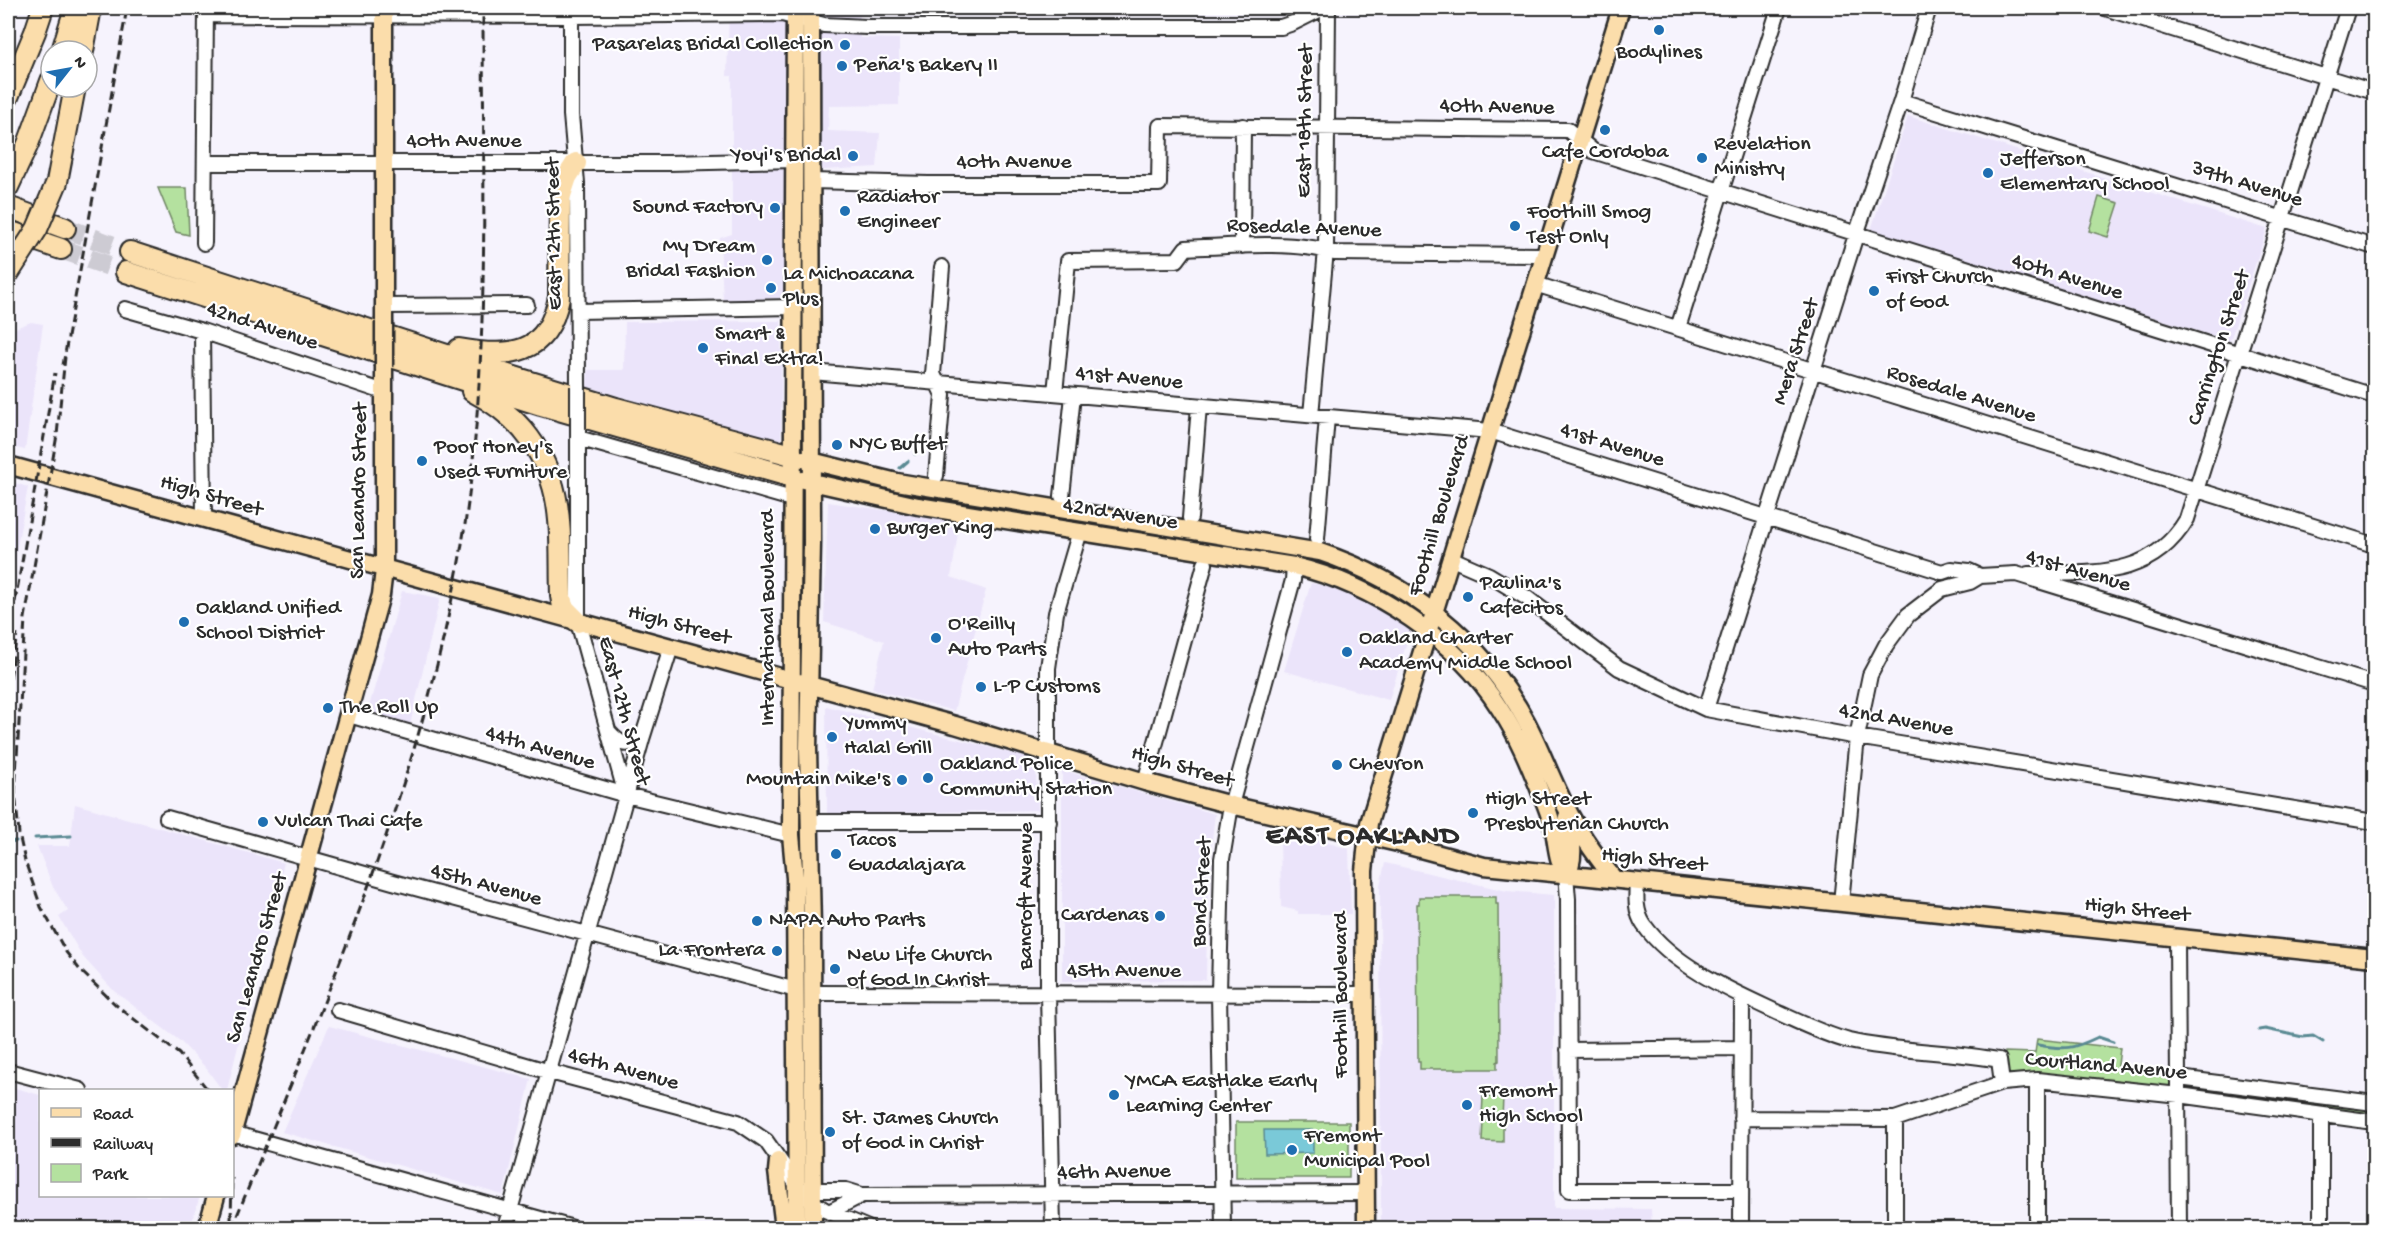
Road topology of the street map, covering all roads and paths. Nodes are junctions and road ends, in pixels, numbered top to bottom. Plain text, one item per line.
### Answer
1 (43, 8) edge
2 (75, 8) edge
3 (91, 8) edge
4 (1323, 8) edge
5 (1328, 8) edge
6 (1621, 8) edge
7 (1779, 8) edge
8 (1929, 8) edge
9 (2105, 8) edge
10 (2348, 8) edge
11 (206, 11) edge
12 (384, 12) edge
13 (571, 12) edge
14 (803, 13) edge
15 (66, 39) edge
16 (85, 39) edge
17 (2325, 77) junction
18 (2374, 92) edge
19 (8, 97) edge
20 (44, 99) edge
21 (73, 99) edge
22 (1901, 101) junction
23 (1243, 126) junction
24 (1326, 127) junction
25 (1580, 141) junction
26 (795, 160) junction
27 (205, 163) junction
28 (384, 163) junction
29 (576, 163) junction
30 (811, 181) junction
31 (8, 187) edge
32 (1721, 191) junction
33 (8, 207) edge
34 (2283, 218) junction
35 (64, 228) tunnel mouth
36 (8, 231) edge
37 (1856, 235) junction
38 (204, 243) dead end
39 (1242, 246) junction
40 (2374, 247) edge
41 (61, 249) tunnel mouth
42 (1326, 250) junction
43 (130, 252) tunnel mouth
44 (1545, 255) junction
45 (942, 267) dead end
46 (126, 272) tunnel mouth
47 (8, 274) edge
48 (1535, 284) junction
49 (527, 305) dead end
50 (793, 307) junction
51 (125, 309) dead end
52 (578, 311) junction
53 (384, 314) junction
54 (1678, 328) junction
55 (202, 331) junction
56 (348, 333) junction
57 (2241, 354) junction
58 (1814, 371) junction
59 (812, 372) junction
60 (938, 384) junction
61 (384, 392) junction
62 (1054, 393) junction
63 (1073, 396) junction
64 (2374, 396) edge
65 (1199, 406) junction
66 (1311, 415) junction
67 (1327, 417) junction
68 (1490, 431) junction
69 (578, 433) junction
70 (802, 458) junction
71 (8, 465) edge
72 (936, 476) dead end
73 (792, 477) junction
74 (811, 482) junction
75 (2196, 490) junction
76 (1062, 496) dead end
77 (792, 499) junction
78 (1766, 516) junction
79 (204, 518) junction
80 (1190, 518) dead end
81 (1152, 524) junction
82 (1080, 531) junction
83 (1317, 539) dead end
84 (1268, 542) junction
85 (2374, 545) edge
86 (1450, 558) junction
87 (1205, 564) dead end
88 (1294, 566) junction
89 (384, 570) junction
90 (1942, 572) junction
91 (2090, 572) junction
92 (2016, 574) junction
93 (1980, 576) junction
94 (1942, 589) junction
95 (2084, 594) junction
96 (1434, 612) junction
97 (578, 622) junction
98 (1427, 632) junction
99 (671, 647) junction
100 (793, 681) junction
101 (2374, 684) edge
102 (811, 685) junction
103 (1706, 710) junction
104 (349, 715) junction
105 (608, 731) junction
106 (1857, 737) junction
107 (642, 739) junction
108 (1048, 752) junction
109 (1145, 782) junction
110 (1557, 790) junction
111 (626, 795) junction
112 (1231, 805) junction
113 (167, 818) dead end
114 (809, 822) junction
115 (1049, 822) junction
116 (2374, 822) edge
117 (791, 834) junction
118 (1366, 837) junction
119 (310, 857) junction
120 (1566, 874) junction
121 (1614, 879) junction
122 (1637, 881) junction
123 (1841, 903) junction
124 (586, 935) junction
125 (2177, 938) junction
126 (2374, 958) edge
127 (804, 992) junction
128 (1048, 993) junction
129 (1220, 993) junction
130 (1364, 994) junction
131 (1742, 996) junction
132 (338, 1010) dead end
133 (1741, 1048) junction
134 (1568, 1050) junction
135 (8, 1071) edge
136 (550, 1072) junction
137 (2179, 1078) junction
138 (2037, 1080) junction
139 (2002, 1083) junction
140 (76, 1089) edge
141 (2179, 1095) junction
142 (2374, 1103) edge
143 (2321, 1115) junction
144 (1741, 1118) junction
145 (1895, 1119) junction
146 (2374, 1122) edge
147 (234, 1130) edge
148 (234, 1134) edge
149 (778, 1161) junction
150 (1740, 1190) junction
151 (807, 1192) junction
152 (1223, 1193) junction
153 (1366, 1194) junction
154 (862, 1195) junction
155 (1051, 1195) junction
156 (216, 1197) edge
157 (510, 1212) junction
158 (829, 1212) junction
159 (207, 1228) edge
160 (505, 1228) edge
161 (573, 1228) edge
162 (784, 1228) edge
163 (797, 1228) edge
164 (813, 1228) edge
165 (868, 1228) edge
166 (1053, 1228) edge
167 (1223, 1228) edge
168 (1366, 1228) edge
169 (1741, 1228) edge
170 (1895, 1228) edge
171 (2037, 1228) edge
172 (2179, 1228) edge
173 (2322, 1228) edge

1 - 19 highway
2 - 15 highway
3 - 16 highway
4 - 14 street
5 - 24 street, East 18th Street
6 - 25 main road, Foothill Boulevard
7 - 32 street
8 - 22 street, Mera Street
9 - 17 street
10 - 17 street, Carrington Street
11 - 12 street
11 - 27 street
12 - 13 street
12 - 28 main road, San Leandro Street
13 - 14 street
13 - 29 street, East 12th Street
14 - 26 main road, International Boulevard
14 - 30 main road, International Boulevard
17 - 18 street
17 - 34 street, Carrington Street
20 - 31 highway
21 - 47 highway, bridge
22 - 34 street, 39th Avenue
22 - 37 street, Mera Street
23 - 24 street, 40th Avenue
23 - 30 street, 40th Avenue
23 - 39 street
24 - 25 street, 40th Avenue
24 - 42 street, East 18th Street
25 - 32 street, 40th Avenue
25 - 44 main road, Foothill Boulevard
26 - 29 street, 40th Avenue
26 - 50 main road, International Boulevard
27 - 28 street, 40th Avenue
27 - 38 street
28 - 29 street, 40th Avenue
28 - 53 main road, San Leandro Street
29 - 52 street, East 12th Street
29 - 56 highway
30 - 59 main road, International Boulevard
32 - 37 street, 40th Avenue
32 - 54 street
33 - 35 highway
34 - 40 street, 39th Avenue
34 - 57 street, Carrington Street
36 - 41 highway
37 - 57 street, 40th Avenue
37 - 58 street, Mera Street
39 - 42 street, Rosedale Avenue
39 - 62 street, Rosedale Avenue
42 - 44 street, Rosedale Avenue
42 - 66 street, East 18th Street
43 - 56 highway
44 - 48 main road, Foothill Boulevard
45 - 60 street
46 - 56 highway
48 - 54 street, Rosedale Avenue
48 - 68 main road, Foothill Boulevard
49 - 53 street
50 - 52 street
50 - 70 main road, International Boulevard
51 - 55 street, 42nd Avenue
52 - 69 street, East 12th Street, bridge
53 - 61 main road, San Leandro Street, bridge
54 - 58 street, Rosedale Avenue
55 - 61 street, 42nd Avenue
55 - 79 street
56 - 70 highway
56 - 73 highway
56 - 97 highway
57 - 64 street, 40th Avenue
57 - 75 street, Carrington Street
58 - 75 street, Rosedale Avenue
58 - 78 street, Mera Street
59 - 60 street, 41st Avenue
59 - 70 main road, International Boulevard
60 - 62 street, 41st Avenue
60 - 72 street
61 - 89 main road, San Leandro Street
62 - 63 street, 41st Avenue
63 - 65 street, 41st Avenue
63 - 76 street
65 - 66 street, 41st Avenue
65 - 80 street
66 - 67 street, 41st Avenue
67 - 68 street, 41st Avenue
67 - 83 street
68 - 78 street, 41st Avenue
68 - 86 main road, Foothill Boulevard
69 - 77 street
69 - 97 street, East 12th Street
70 - 73 main road, International Boulevard
70 - 74 main road, International Boulevard
70 - 81 main road, 42nd Avenue
71 - 79 main road, High Street
73 - 74 main road, 42nd Avenue
73 - 77 main road, International Boulevard
74 - 82 main road, 42nd Avenue
74 - 102 main road, International Boulevard
75 - 85 street, Rosedale Avenue
75 - 91 street, Carrington Street
77 - 100 main road, International Boulevard
78 - 90 street, 41st Avenue
78 - 103 street, Mera Street
79 - 89 main road, High Street
81 - 82 main road
81 - 84 main road, 42nd Avenue
82 - 88 main road, 42nd Avenue
82 - 108 street, Bancroft Avenue
84 - 88 main road
84 - 96 main road, 42nd Avenue
86 - 96 main road, Foothill Boulevard
86 - 103 street, 42nd Avenue
87 - 109 street
88 - 98 main road, 42nd Avenue
88 - 112 street, Bond Street
89 - 97 main road, High Street
89 - 104 main road, San Leandro Street
90 - 93 street, 41st Avenue
90 - 94 street
91 - 92 street, Carrington Street
91 - 95 street
92 - 93 street, 41st Avenue
92 - 95 street, 41st Avenue
93 - 94 street
94 - 106 street
95 - 101 street, 41st Avenue
96 - 98 main road, Foothill Boulevard
96 - 110 main road
97 - 99 main road, High Street
97 - 105 street, East 12th Street
98 - 118 main road, Foothill Boulevard
98 - 120 main road
99 - 100 main road, High Street
99 - 107 street
100 - 102 main road, High Street
100 - 117 main road, International Boulevard
102 - 108 main road, High Street
102 - 114 main road, International Boulevard
103 - 106 street, 42nd Avenue
104 - 111 street, 44th Avenue
104 - 119 main road, San Leandro Street
105 - 107 street
105 - 111 street, East 12th Street
106 - 116 street, 42nd Avenue
106 - 123 street
107 - 111 street
108 - 109 main road, High Street
108 - 115 street, Bancroft Avenue
109 - 112 main road, High Street
110 - 120 main road
110 - 121 main road
111 - 117 street, 44th Avenue
111 - 124 street, East 12th Street
112 - 118 main road, High Street
112 - 129 street, Bond Street
113 - 119 street, 45th Avenue
114 - 115 street
114 - 127 main road, International Boulevard
115 - 128 street, Bancroft Avenue
117 - 127 main road, International Boulevard
118 - 120 main road, High Street
118 - 130 main road, Foothill Boulevard
119 - 124 street, 45th Avenue
119 - 147 main road, San Leandro Street
120 - 121 main road, High Street
120 - 134 street
121 - 122 main road, High Street
122 - 123 main road, High Street
122 - 131 street, Courtland Avenue
123 - 125 main road, High Street
124 - 127 street, 45th Avenue
124 - 136 street, East 12th Street
125 - 126 main road, High Street
125 - 137 street
127 - 128 street, 45th Avenue
127 - 151 main road, International Boulevard
128 - 129 street, 45th Avenue
128 - 155 street, Bancroft Avenue
129 - 130 street, 45th Avenue
129 - 152 street, Bond Street
130 - 153 main road, Foothill Boulevard
131 - 133 street
131 - 139 street, Courtland Avenue
132 - 136 street, 46th Avenue
133 - 134 street
133 - 144 street
134 - 150 street
135 - 140 street
136 - 149 street, 46th Avenue
136 - 157 street, East 12th Street
137 - 141 street
137 - 142 street, Courtland Avenue
138 - 139 street, Courtland Avenue
138 - 141 street, Courtland Avenue
138 - 171 street
139 - 145 street
141 - 143 street, Courtland Avenue
141 - 172 street
143 - 146 street, Courtland Avenue
143 - 173 street
144 - 145 street
144 - 150 street
145 - 170 street
148 - 157 street
149 - 151 street, 46th Avenue
149 - 162 main road
150 - 169 street
151 - 154 street, 46th Avenue
151 - 158 street, 46th Avenue
151 - 163 main road, International Boulevard
151 - 164 main road, International Boulevard
152 - 153 street, 46th Avenue
152 - 155 street, 46th Avenue
152 - 167 street, Bond Street
153 - 168 main road, Foothill Boulevard
154 - 155 street, 46th Avenue
154 - 158 street, 46th Avenue
155 - 166 street, Bancroft Avenue
156 - 159 main road
157 - 160 street, East 12th Street
157 - 161 street
158 - 165 street

